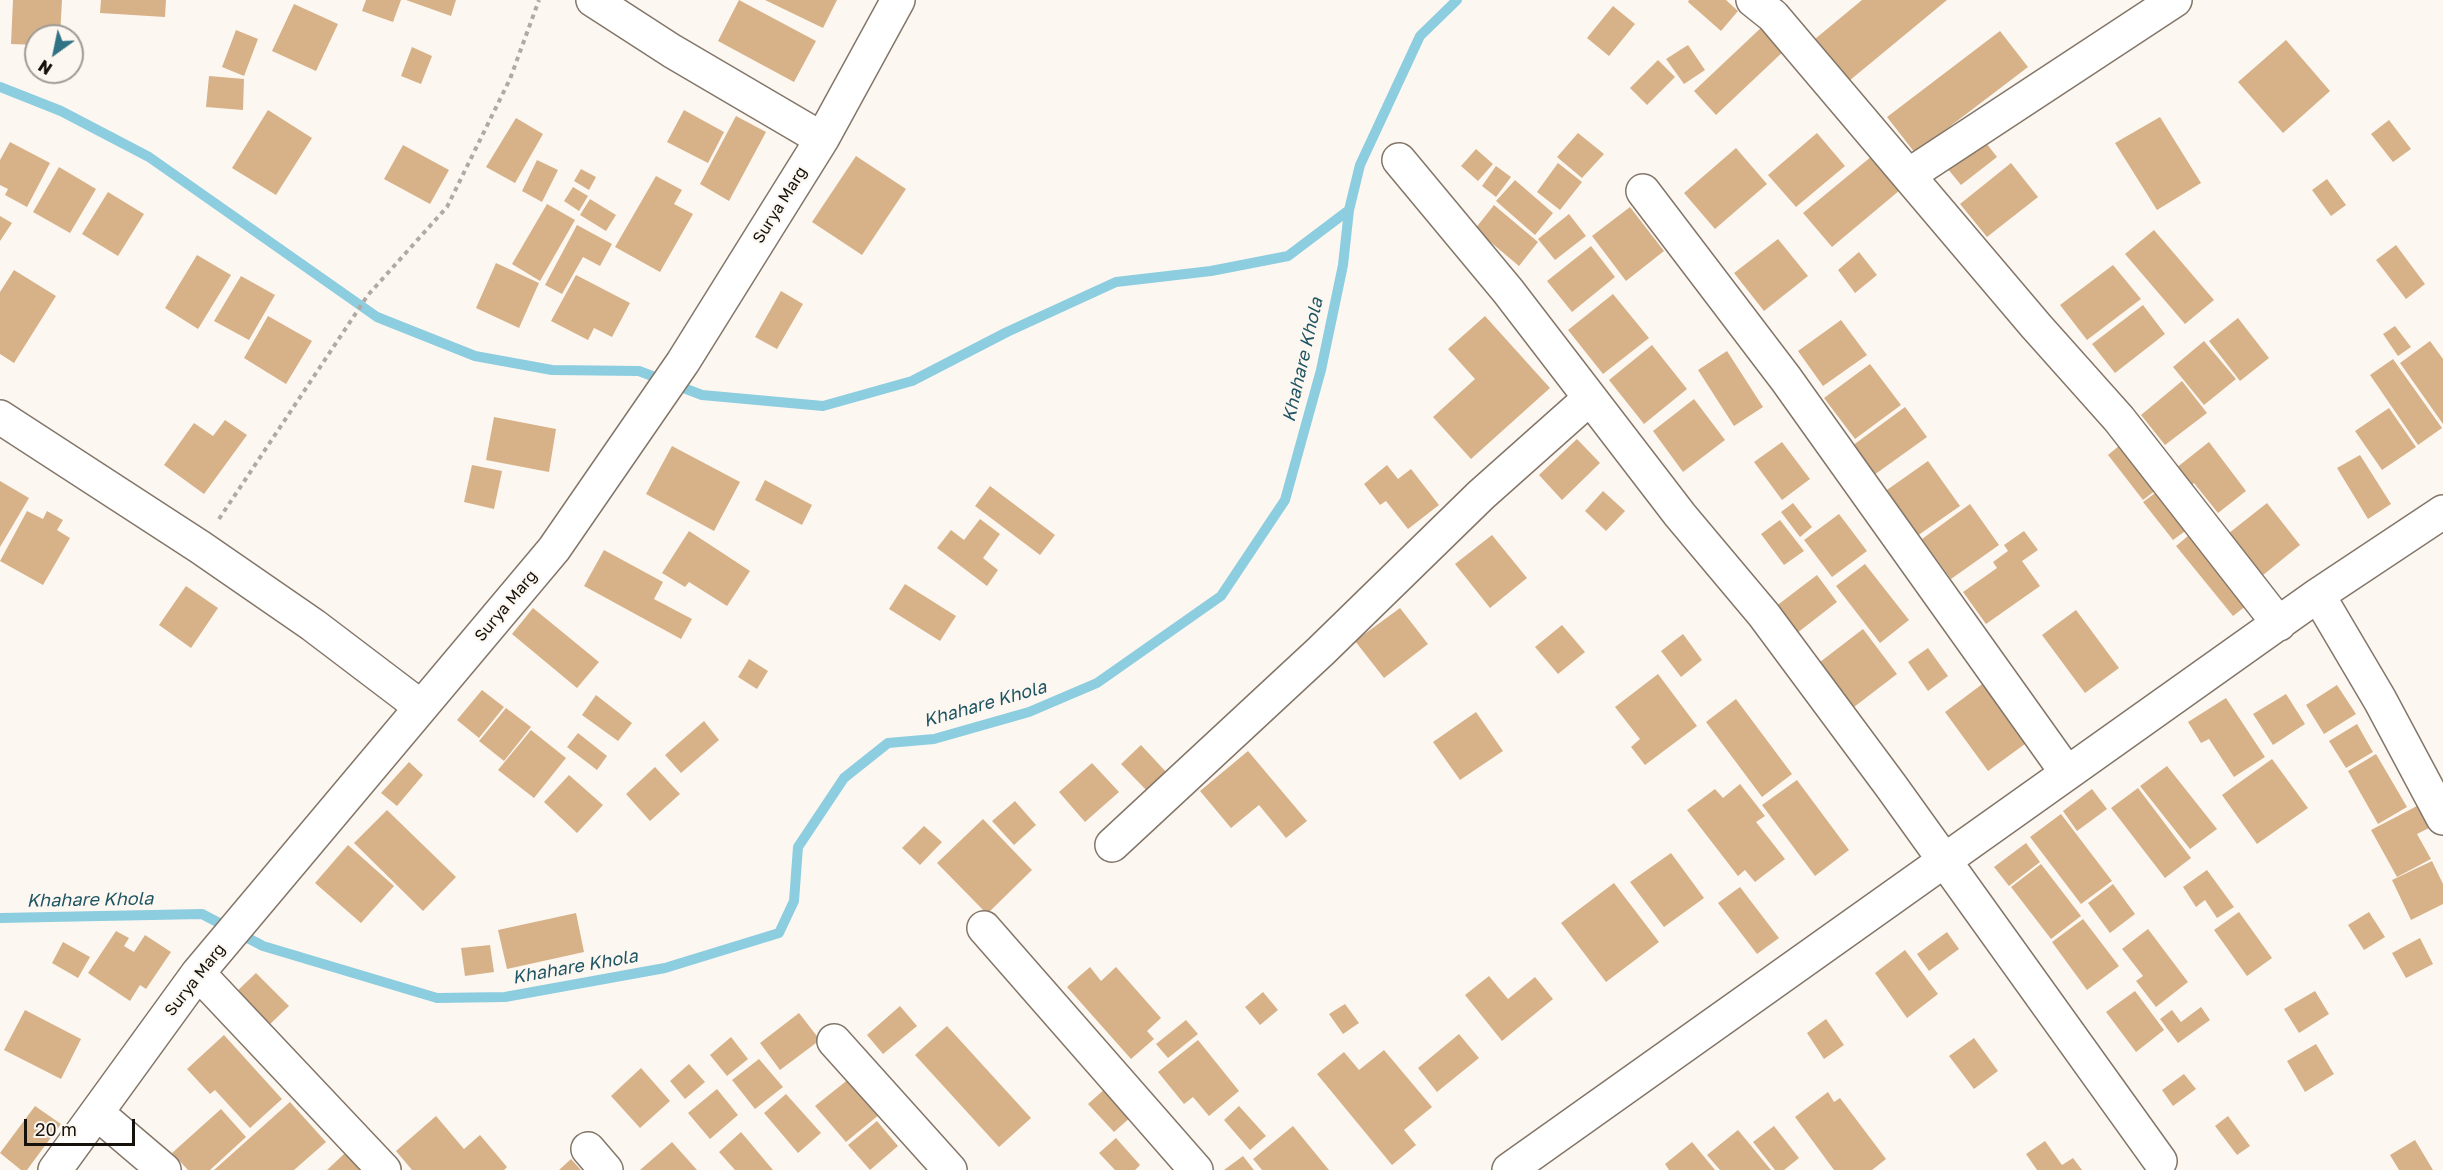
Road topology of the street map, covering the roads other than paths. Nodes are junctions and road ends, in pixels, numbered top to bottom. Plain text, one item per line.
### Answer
1 (593, 0) edge
2 (898, 0) edge
3 (1753, 0) edge
4 (2175, 0) edge
5 (822, 139) junction
6 (1399, 160) dead end
7 (1909, 175) junction
8 (1643, 191) dead end
9 (1590, 398) junction
10 (0, 417) edge
11 (2443, 512) edge
12 (2318, 596) junction
13 (2279, 624) junction
14 (421, 707) junction
15 (2067, 773) junction
16 (2443, 818) edge
17 (1112, 845) dead end
18 (1943, 861) junction
19 (984, 928) dead end
20 (208, 962) junction
21 (834, 1041) dead end
22 (97, 1113) junction
23 (2160, 1161) dead end
24 (55, 1170) edge
25 (164, 1170) edge
26 (384, 1170) edge
27 (950, 1170) edge
28 (1196, 1170) edge
29 (1509, 1170) edge

1 - 5 street
2 - 5 street, Surya Marg
3 - 7 street
4 - 7 street
5 - 14 street, Surya Marg
6 - 9 street
7 - 13 street
8 - 15 street
9 - 17 street
9 - 18 street
10 - 14 street
11 - 12 street
12 - 13 street
12 - 16 street
13 - 15 street
14 - 20 street, Surya Marg
15 - 18 street
18 - 23 street
18 - 29 street
19 - 28 street
20 - 22 street, Surya Marg
20 - 26 street
21 - 27 street
22 - 24 street, Surya Marg
22 - 25 street

